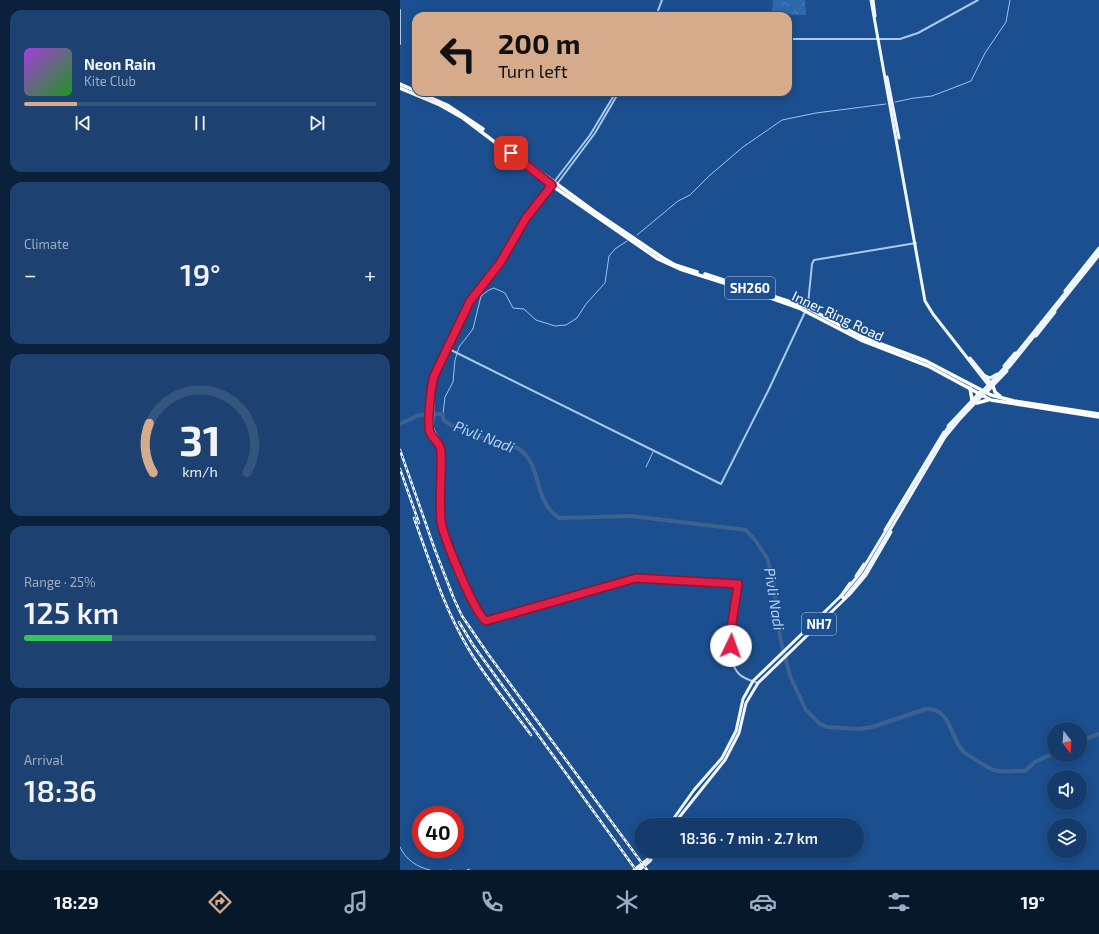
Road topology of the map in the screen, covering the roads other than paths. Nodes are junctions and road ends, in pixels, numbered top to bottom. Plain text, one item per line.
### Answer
1 (662, 0) edge
2 (872, 0) edge
3 (978, 0) edge
4 (400, 10) edge
5 (658, 12) edge
6 (400, 37) edge
7 (792, 39) edge
8 (878, 40) junction
9 (400, 44) edge
10 (400, 84) edge
11 (400, 88) edge
12 (412, 90) edge
13 (412, 93) edge
14 (418, 96) edge
15 (426, 96) edge
16 (615, 96) edge
17 (555, 184) junction
18 (915, 243) junction
19 (1099, 250) edge
20 (1099, 256) edge
21 (806, 310) junction
22 (449, 349) junction
23 (997, 374) junction
24 (982, 376) junction
25 (992, 387) junction
26 (972, 388) junction
27 (984, 390) junction
28 (1004, 398) junction
29 (972, 400) junction
30 (991, 400) junction
31 (977, 403) junction
32 (1099, 414) edge
33 (1099, 417) edge
34 (443, 490) junction
35 (844, 596) junction
36 (753, 681) junction
37 (758, 683) junction
38 (674, 818) edge
39 (678, 818) edge
40 (649, 858) edge
41 (650, 858) edge
42 (647, 862) junction
43 (634, 870) edge
44 (639, 870) edge

1 - 5 street
2 - 8 main road
3 - 8 street
4 - 6 street
6 - 9 street
7 - 8 street
8 - 18 main road
10 - 12 highway, SH260
11 - 13 highway
14 - 17 highway
15 - 17 highway, SH260
16 - 17 street
17 - 21 highway, Inner Ring Road / SH260
17 - 22 street
18 - 21 street
18 - 24 main road
19 - 23 main road
19 - 35 main road, bridge
20 - 25 main road
20 - 35 main road, bridge
21 - 22 street
21 - 26 highway, Inner Ring Road
21 - 26 highway, Inner Ring Road / SH260
22 - 34 street
22 - 34 street
23 - 24 main road
23 - 27 main road
24 - 27 main road
24 - 27 main road
25 - 27 main road
25 - 27 main road
25 - 28 highway
26 - 27 highway, Inner Ring Road
26 - 27 highway
26 - 29 highway
27 - 28 highway, Inner Ring Road
27 - 29 main road
27 - 30 highway, Inner Ring Road
27 - 31 main road
28 - 32 highway, Inner Ring Road
29 - 35 main road
30 - 31 highway
30 - 33 highway, Inner Ring Road
31 - 35 main road
34 - 36 street
35 - 36 main road
35 - 37 main road, NH7
36 - 37 street
36 - 38 main road
37 - 39 main road
40 - 42 main road
41 - 42 main road
42 - 43 main road
42 - 44 main road

